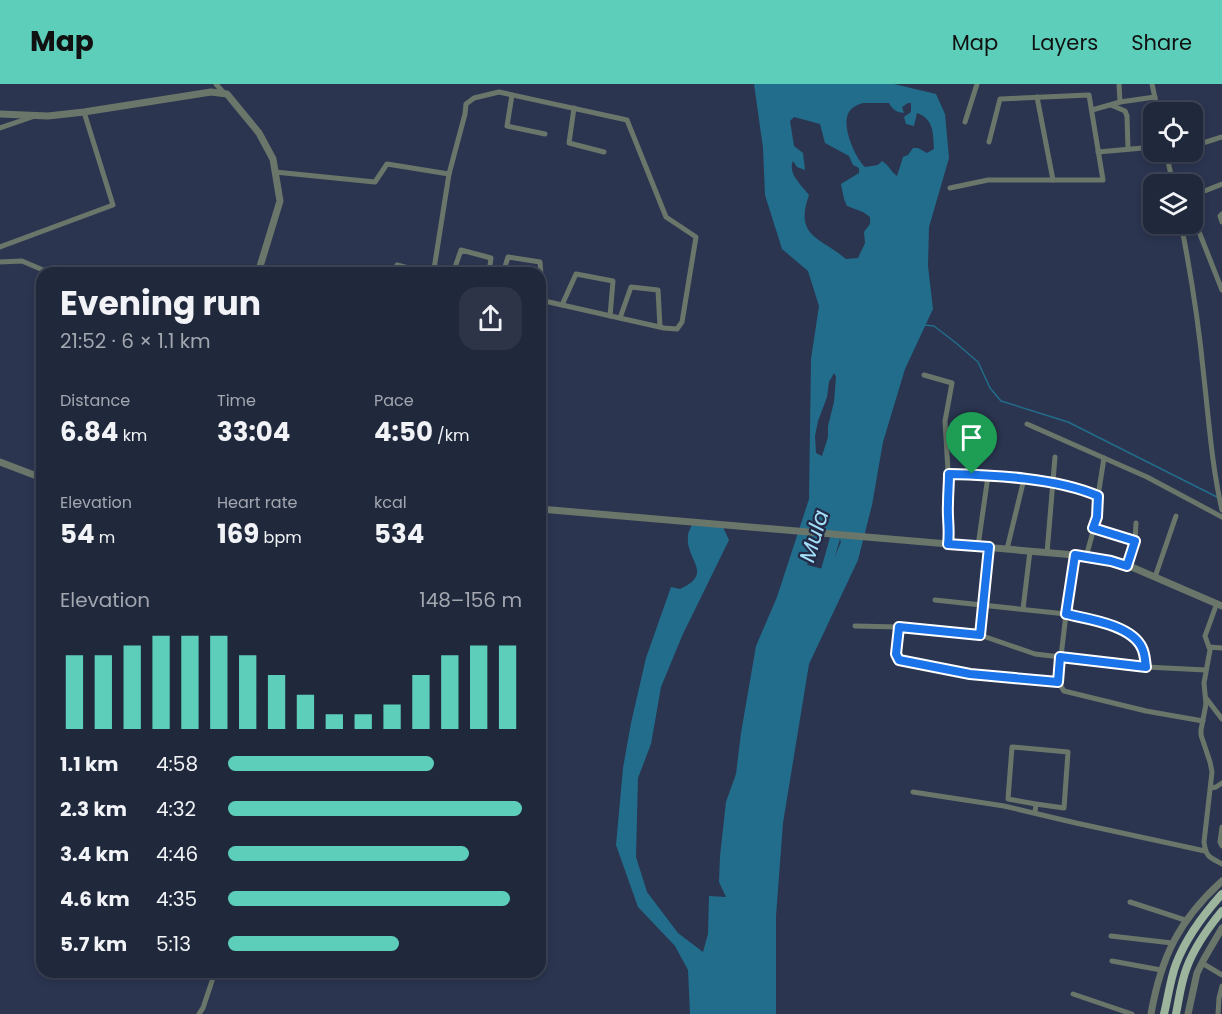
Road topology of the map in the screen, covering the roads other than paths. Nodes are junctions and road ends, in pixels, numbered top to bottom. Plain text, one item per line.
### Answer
1 (216, 84) edge
2 (977, 84) edge
3 (1119, 84) edge
4 (1152, 84) edge
5 (223, 92) junction
6 (512, 94) junction
7 (1037, 97) junction
8 (1155, 97) junction
9 (1119, 102) junction
10 (1156, 102) edge
11 (1110, 105) junction
12 (574, 108) junction
13 (1092, 110) junction
14 (84, 112) junction
15 (0, 114) edge
16 (37, 116) junction
17 (964, 122) dead end
18 (0, 128) edge
19 (545, 134) dead end
20 (1222, 136) edge
21 (989, 142) dead end
22 (1203, 143) edge
23 (1143, 148) edge
24 (1128, 149) junction
25 (604, 152) dead end
26 (1098, 152) junction
27 (275, 172) junction
28 (449, 174) junction
29 (1053, 180) junction
30 (1222, 184) edge
31 (950, 188) dead end
32 (1203, 192) edge
33 (1222, 214) edge
34 (1222, 222) edge
35 (1183, 234) edge
36 (1200, 234) edge
37 (0, 247) edge
38 (0, 262) edge
39 (398, 265) dead end
40 (36, 267) edge
41 (260, 267) edge
42 (405, 267) edge
43 (434, 267) edge
44 (455, 267) edge
45 (490, 267) edge
46 (504, 267) edge
47 (540, 267) edge
48 (1222, 290) edge
49 (546, 302) edge
50 (562, 305) junction
51 (610, 316) junction
52 (620, 318) junction
53 (660, 327) junction
54 (924, 375) dead end
55 (1027, 424) dead end
56 (976, 437) dead end
57 (1055, 457) dead end
58 (1104, 458) junction
59 (0, 462) edge
60 (949, 474) junction
61 (972, 474) junction
62 (36, 476) edge
63 (988, 476) junction
64 (1024, 479) junction
65 (1052, 483) junction
66 (1098, 496) junction
67 (546, 509) edge
68 (1222, 510) edge
69 (1176, 516) dead end
70 (1222, 517) edge
71 (1136, 523) dead end
72 (1093, 528) junction
73 (1135, 541) junction
74 (948, 544) junction
75 (978, 546) junction
76 (989, 547) junction
77 (1007, 549) junction
78 (1030, 551) junction
79 (1047, 553) junction
80 (1075, 555) junction
81 (1086, 557) junction
82 (1127, 566) junction
83 (1155, 577) junction
84 (934, 600) dead end
85 (983, 604) junction
86 (1219, 605) edge
87 (1023, 609) junction
88 (1066, 614) junction
89 (855, 626) dead end
90 (899, 627) junction
91 (980, 635) junction
92 (1209, 647) junction
93 (1222, 648) edge
94 (1060, 657) junction
95 (1146, 667) junction
96 (1206, 670) junction
97 (1058, 682) junction
98 (1205, 696) junction
99 (1222, 719) edge
100 (1203, 720) junction
101 (1222, 783) edge
102 (1211, 788) junction
103 (913, 792) dead end
104 (1036, 804) junction
105 (1035, 812) junction
106 (1222, 827) edge
107 (1222, 846) edge
108 (1205, 851) junction
109 (1222, 864) edge
110 (1222, 880) edge
111 (1222, 894) edge
112 (1130, 902) dead end
113 (1222, 911) edge
114 (1185, 920) junction
115 (1222, 928) edge
116 (1111, 936) dead end
117 (1172, 943) junction
118 (1112, 961) dead end
119 (1202, 963) junction
120 (1161, 970) junction
121 (1222, 975) edge
122 (213, 978) edge
123 (1222, 986) edge
124 (1073, 994) dead end
125 (199, 1014) edge
126 (1132, 1014) edge
127 (1151, 1014) edge
128 (1164, 1014) edge
129 (1176, 1014) edge
130 (1188, 1014) edge
131 (1218, 1014) edge

1 - 5 street
2 - 17 street
3 - 9 street
4 - 8 street
5 - 14 street
5 - 27 street
6 - 12 street
6 - 19 street
6 - 28 street
7 - 13 street
7 - 21 street
7 - 29 street
8 - 9 street
8 - 10 street
9 - 11 street
11 - 13 street
11 - 24 street
12 - 25 street
12 - 53 street
13 - 26 street
14 - 16 street
14 - 37 street
15 - 16 street
16 - 18 street
20 - 22 street
23 - 24 street
24 - 26 street
26 - 29 street
27 - 28 street
27 - 41 street
28 - 43 street
29 - 31 street
30 - 32 street
33 - 34 street
35 - 68 street
36 - 48 street
38 - 40 street
39 - 42 street
44 - 45 street
46 - 47 street
49 - 50 street
50 - 51 street
50 - 51 street
51 - 52 street
52 - 53 street
52 - 53 street
54 - 60 street
55 - 58 street
56 - 61 street
57 - 65 street
58 - 66 street
58 - 70 street
59 - 62 street
60 - 61 street
60 - 74 street
61 - 63 street
63 - 64 street
63 - 75 street
64 - 65 street
64 - 77 street
65 - 66 street
65 - 79 street
66 - 72 street
67 - 74 street
69 - 83 street
71 - 73 street
72 - 73 street
72 - 81 street
73 - 82 street
74 - 75 street
75 - 76 street
76 - 77 street
76 - 85 street
77 - 78 street
78 - 79 street
78 - 87 street
79 - 80 street
80 - 81 street
80 - 88 street
81 - 82 street
82 - 83 street
83 - 86 street
84 - 85 street
85 - 87 street
85 - 91 street
86 - 92 street
87 - 88 street
88 - 94 street
88 - 95 street
89 - 90 street
90 - 91 street
90 - 97 street
91 - 94 street
92 - 93 street
92 - 96 street
94 - 95 street
94 - 97 street
95 - 96 street
96 - 98 street
97 - 100 street
98 - 99 street
98 - 100 street
100 - 102 street
101 - 102 street
102 - 108 street
103 - 105 street
104 - 104 street
104 - 105 street
105 - 108 street
106 - 107 street
108 - 109 street
110 - 114 street
111 - 128 main road
112 - 114 street
113 - 129 main road
114 - 117 street
115 - 119 street
116 - 117 street
117 - 120 street
118 - 120 street
119 - 121 street
119 - 130 street
120 - 127 street
122 - 125 street
123 - 131 street
124 - 126 street

